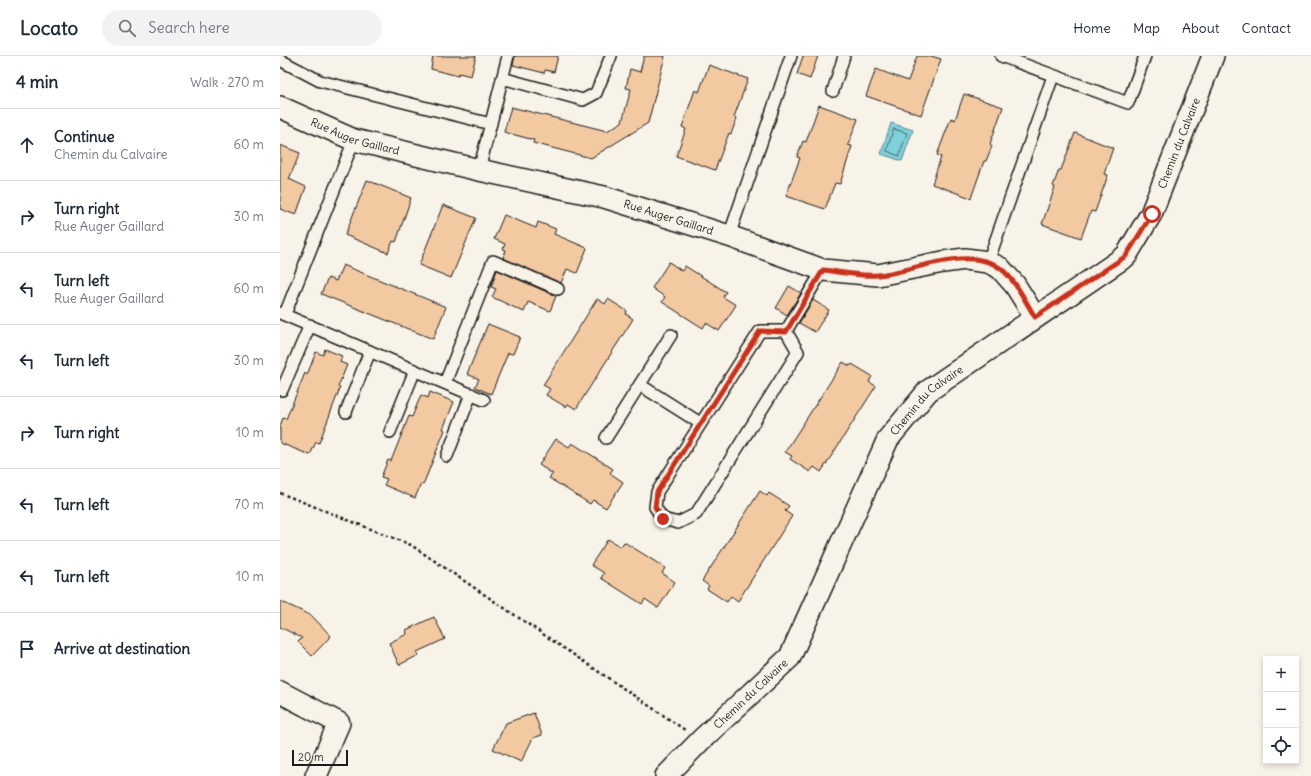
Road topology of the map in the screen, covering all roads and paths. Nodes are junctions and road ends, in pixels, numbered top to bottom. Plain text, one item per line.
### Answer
1 (508, 56) edge
2 (611, 56) edge
3 (791, 56) edge
4 (844, 56) edge
5 (1001, 56) edge
6 (1145, 56) edge
7 (1213, 56) edge
8 (280, 60) edge
9 (1053, 76) junction
10 (502, 78) junction
11 (833, 91) dead end
12 (280, 107) edge
13 (491, 124) junction
14 (354, 140) junction
15 (479, 170) junction
16 (729, 236) junction
17 (988, 262) junction
18 (823, 270) junction
19 (558, 289) dead end
20 (282, 313) edge
21 (1035, 317) junction
22 (310, 325) junction
23 (786, 332) junction
24 (671, 335) dead end
25 (370, 351) junction
26 (415, 370) junction
27 (445, 383) junction
28 (640, 385) junction
29 (282, 390) dead end
30 (471, 394) junction
31 (484, 400) dead end
32 (346, 412) dead end
33 (700, 423) junction
34 (390, 432) dead end
35 (606, 438) dead end
36 (447, 456) dead end
37 (280, 493) edge
38 (280, 692) edge
39 (701, 740) junction
40 (316, 776) edge
41 (666, 776) edge

1 - 10 lane
2 - 10 lane
3 - 16 lane
4 - 11 lane
5 - 9 lane
6 - 9 lane
7 - 21 street, Chemin du Calvaire
8 - 13 lane
9 - 17 lane
10 - 13 lane
12 - 14 street, Rue Auger Gaillard
13 - 15 lane
14 - 15 street, Rue Auger Gaillard
14 - 20 lane
15 - 16 street, Rue Auger Gaillard
16 - 18 street, Rue Auger Gaillard
17 - 18 street, Rue Auger Gaillard
17 - 21 street, Rue Auger Gaillard
18 - 23 lane
19 - 27 lane
20 - 22 lane
21 - 39 street, Chemin du Calvaire
22 - 25 lane
22 - 29 lane
23 - 33 lane
23 - 33 lane
24 - 28 lane
25 - 26 lane
25 - 32 lane
26 - 27 lane
26 - 34 lane
27 - 30 lane
28 - 33 lane
28 - 35 lane
30 - 31 lane
30 - 36 lane
37 - 39 path
38 - 40 street
39 - 41 street, Chemin du Calvaire

